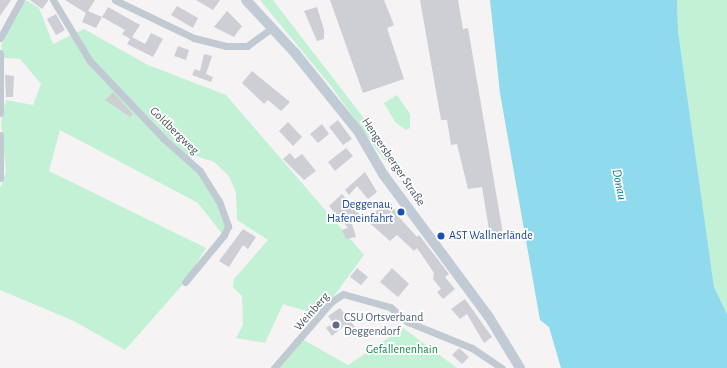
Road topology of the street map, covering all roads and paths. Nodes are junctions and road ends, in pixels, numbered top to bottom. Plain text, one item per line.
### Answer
1 (21, 0) edge
2 (53, 0) edge
3 (115, 0) edge
4 (246, 0) edge
5 (272, 28) junction
6 (0, 38) edge
7 (0, 53) edge
8 (0, 113) edge
9 (0, 135) edge
10 (0, 178) edge
11 (185, 282) dead end
12 (274, 368) edge
13 (502, 368) edge
14 (520, 368) edge

1 - 6 street
2 - 11 street, Goldbergweg
3 - 5 street
4 - 5 main road, Hengersberger Straße
5 - 14 main road, Hengersberger Straße
7 - 8 street
9 - 10 street
12 - 13 street, Weinberg

